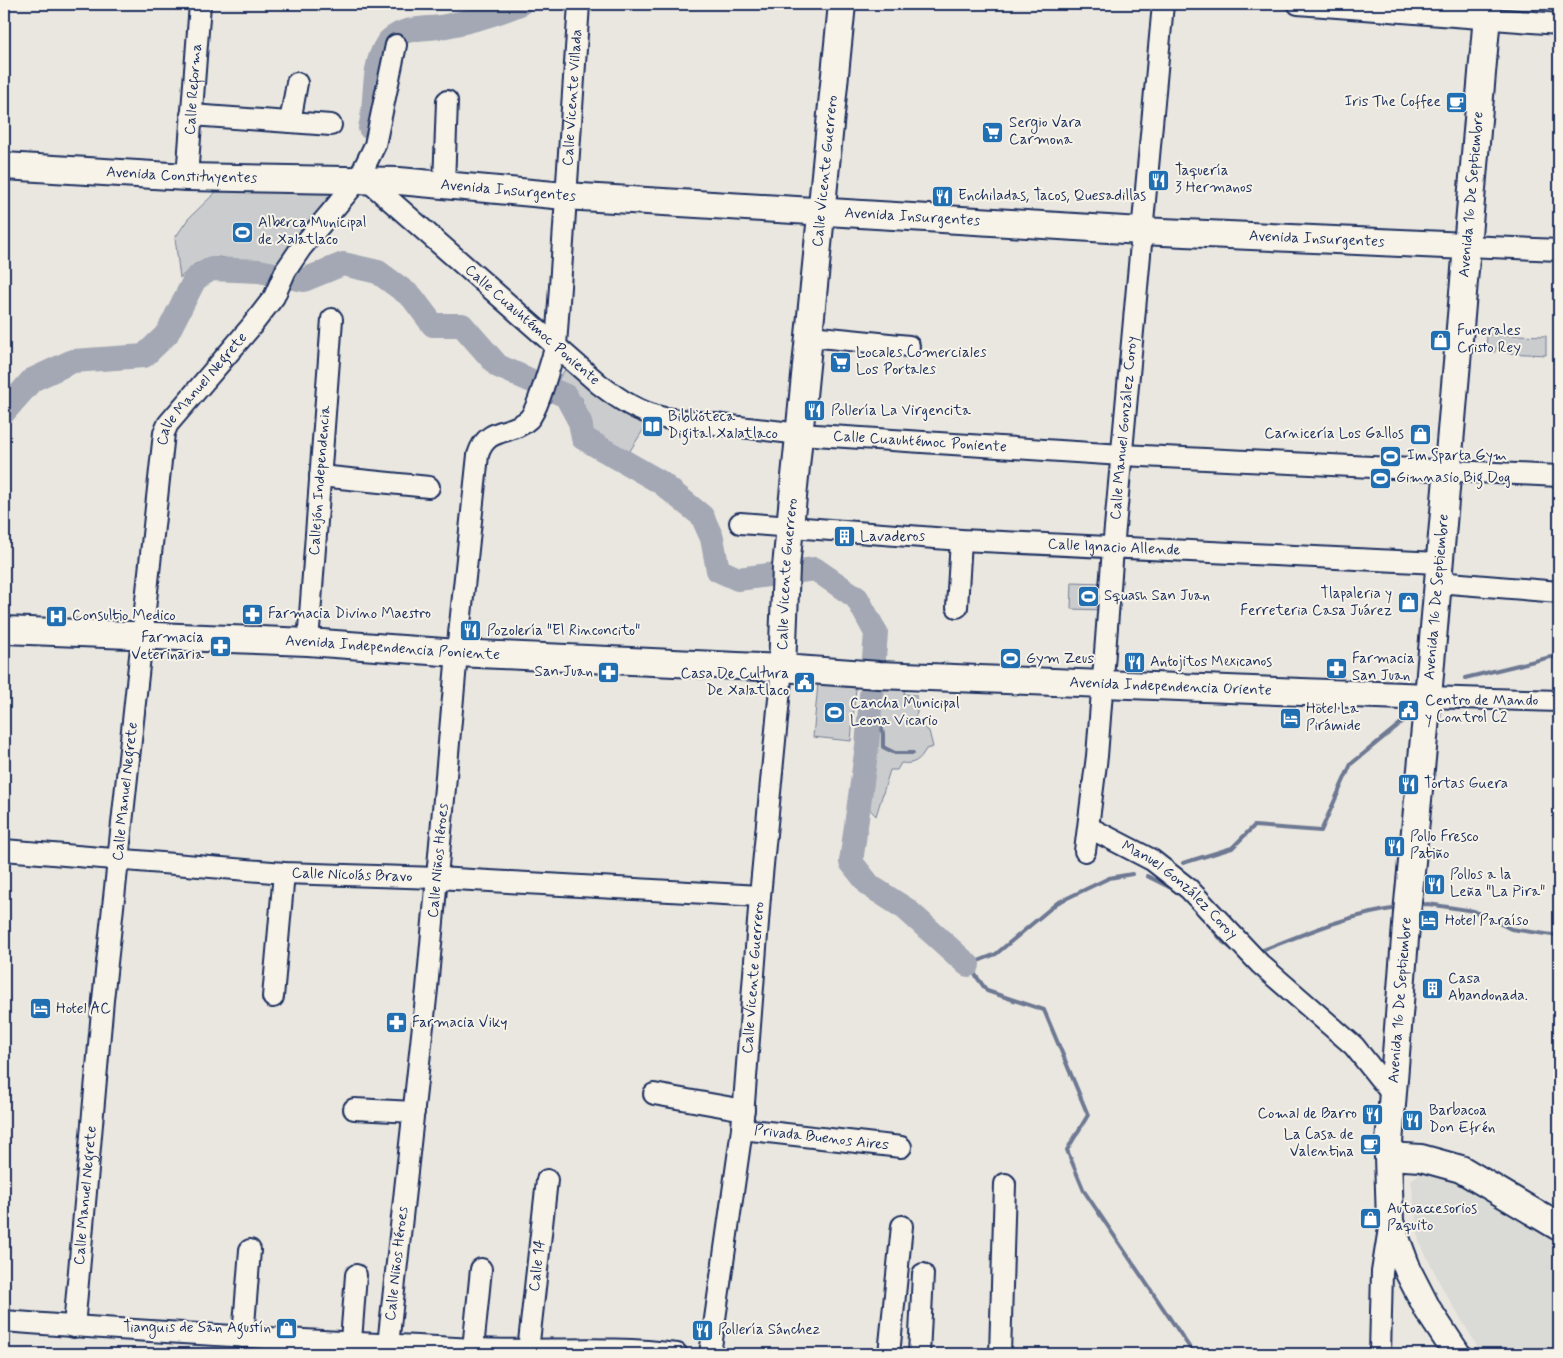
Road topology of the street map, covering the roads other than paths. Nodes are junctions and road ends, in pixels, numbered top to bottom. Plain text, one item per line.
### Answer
1 (200, 4) edge
2 (579, 4) edge
3 (842, 4) edge
4 (1163, 4) edge
5 (1298, 4) edge
6 (1488, 11) edge
7 (1559, 24) edge
8 (396, 45) dead end
9 (297, 83) dead end
10 (447, 101) dead end
11 (191, 115) junction
12 (290, 122) junction
13 (331, 125) dead end
14 (4, 166) edge
15 (187, 177) junction
16 (363, 180) junction
17 (444, 185) junction
18 (565, 196) junction
19 (820, 211) junction
20 (1141, 231) junction
21 (1466, 246) junction
22 (1559, 250) edge
23 (332, 319) dead end
24 (810, 336) junction
25 (556, 346) junction
26 (909, 346) dead end
27 (540, 398) joint
28 (800, 434) junction
29 (1122, 455) junction
30 (1448, 469) junction
31 (320, 476) junction
32 (1559, 476) edge
33 (429, 487) dead end
34 (740, 524) dead end
35 (790, 528) junction
36 (961, 540) junction
37 (1113, 548) junction
38 (1438, 572) junction
39 (1559, 592) edge
40 (957, 607) dead end
41 (4, 630) edge
42 (142, 636) junction
43 (308, 642) junction
44 (457, 654) junction
45 (782, 668) junction
46 (1103, 682) junction
47 (1428, 697) junction
48 (1559, 701) edge
49 (1090, 828) junction
50 (4, 850) edge
51 (1086, 851) dead end
52 (120, 858) junction
53 (284, 873) junction
54 (437, 878) junction
55 (760, 896) junction
56 (273, 997) dead end
57 (654, 1094) dead end
58 (1392, 1094) junction
59 (354, 1110) dead end
60 (414, 1112) junction
61 (743, 1120) junction
62 (901, 1147) dead end
63 (1388, 1156) junction
64 (547, 1180) dead end
65 (1005, 1184) dead end
66 (1390, 1222) junction
67 (902, 1226) dead end
68 (1559, 1227) edge
69 (250, 1250) dead end
70 (481, 1269) dead end
71 (923, 1274) dead end
72 (356, 1275) dead end
73 (4, 1321) edge
74 (74, 1326) junction
75 (243, 1337) junction
76 (351, 1341) junction
77 (387, 1349) edge
78 (473, 1349) junction
79 (528, 1351) junction
80 (589, 1352) edge
81 (655, 1353) edge
82 (677, 1354) edge
83 (710, 1354) edge
84 (889, 1354) edge
85 (918, 1354) edge
86 (1000, 1354) edge
87 (1380, 1354) edge
88 (1457, 1354) edge

1 - 11 street, Calle Reforma
2 - 18 street, Calle Vicente Villada
3 - 19 main road, Calle Vicente Guerrero
4 - 20 street, Calle Manuel González Coroy
5 - 6 street
6 - 7 street
6 - 21 main road, Avenida 16 De Septiembre
8 - 16 street
9 - 12 street
10 - 17 street
11 - 12 street
11 - 15 street, Calle Reforma
12 - 13 street
14 - 15 main road, Avenida Constituyentes
15 - 16 main road, Avenida Constituyentes
16 - 17 main road, Avenida Insurgentes
16 - 25 street, Calle Cuauhtémoc Poniente
16 - 42 street, Calle Manuel Negrete
17 - 18 main road, Avenida Insurgentes
18 - 19 main road, Avenida Insurgentes
18 - 25 street, Calle Vicente Villada
19 - 20 main road, Avenida Insurgentes
19 - 24 main road, Calle Vicente Guerrero
20 - 21 main road, Avenida Insurgentes
20 - 29 street, Calle Manuel González Coroy
21 - 22 street
21 - 30 main road, Avenida 16 De Septiembre
23 - 31 street, Callejón Independencia
24 - 26 street
24 - 28 main road, Calle Vicente Guerrero
25 - 27 street, Calle Vicente Villada
25 - 28 street, Calle Cuauhtémoc Poniente
27 - 44 street, Calle Niños Héroes
28 - 29 street, Calle Cuauhtémoc Poniente
28 - 35 main road, Calle Vicente Guerrero
29 - 30 street, Calle Cuauhtémoc Poniente
29 - 37 street, Calle Manuel González Coroy
30 - 32 street, Calle Cuauhtémoc Poniente
30 - 38 main road, Avenida 16 De Septiembre
31 - 33 street
31 - 43 street, Callejón Independencia
34 - 35 street, Calle Ignacio Allende
35 - 36 street, Calle Ignacio Allende
35 - 45 main road, Calle Vicente Guerrero
36 - 37 street, Calle Ignacio Allende
36 - 40 street
37 - 38 street, Calle Ignacio Allende
37 - 46 street, Calle Manuel González Coroy
38 - 39 street, Calle Ignacio Allende
38 - 47 main road, Avenida 16 De Septiembre
41 - 42 main road, Avenida Independencia Poniente
42 - 43 main road, Avenida Independencia Poniente
42 - 52 street, Calle Manuel Negrete
43 - 44 main road, Avenida Independencia Poniente
44 - 45 main road, Avenida Independencia Poniente
44 - 54 street, Calle Niños Héroes
45 - 46 main road, Avenida Independencia Oriente
45 - 55 street, Calle Vicente Guerrero
46 - 47 main road, Avenida Independencia Oriente
46 - 49 street, Calle Manuel González Coroy
47 - 48 street, Avenida Independencia Oriente
47 - 58 main road, Avenida 16 De Septiembre
49 - 51 street, Calle Manuel González Coroy
49 - 58 street, Manuel González Coroy
50 - 52 street, Calle Nicolás Bravo
52 - 53 street, Calle Nicolás Bravo
52 - 74 street, Calle Manuel Negrete
53 - 54 street, Calle Nicolás Bravo
53 - 56 street
54 - 55 street, Calle Nicolás Bravo
54 - 60 street, Calle Niños Héroes
55 - 61 street, Calle Vicente Guerrero
57 - 61 street, Privada Buenos Aires
58 - 63 main road, Avenida 16 De Septiembre
59 - 60 street
60 - 77 street, Calle Niños Héroes
61 - 62 street, Privada Buenos Aires
61 - 83 street, Calle Vicente Guerrero
63 - 66 main road, Avenida 16 De Septiembre
63 - 68 main road
64 - 79 street, Calle 14
65 - 86 street
66 - 87 street
66 - 88 main road, Avenida 16 De Septiembre
67 - 84 street
69 - 75 street
70 - 78 street
71 - 85 street
72 - 76 street
73 - 74 street
74 - 75 street
75 - 76 street
76 - 77 street
77 - 78 street
78 - 79 street
79 - 80 street
80 - 81 street
81 - 82 street

